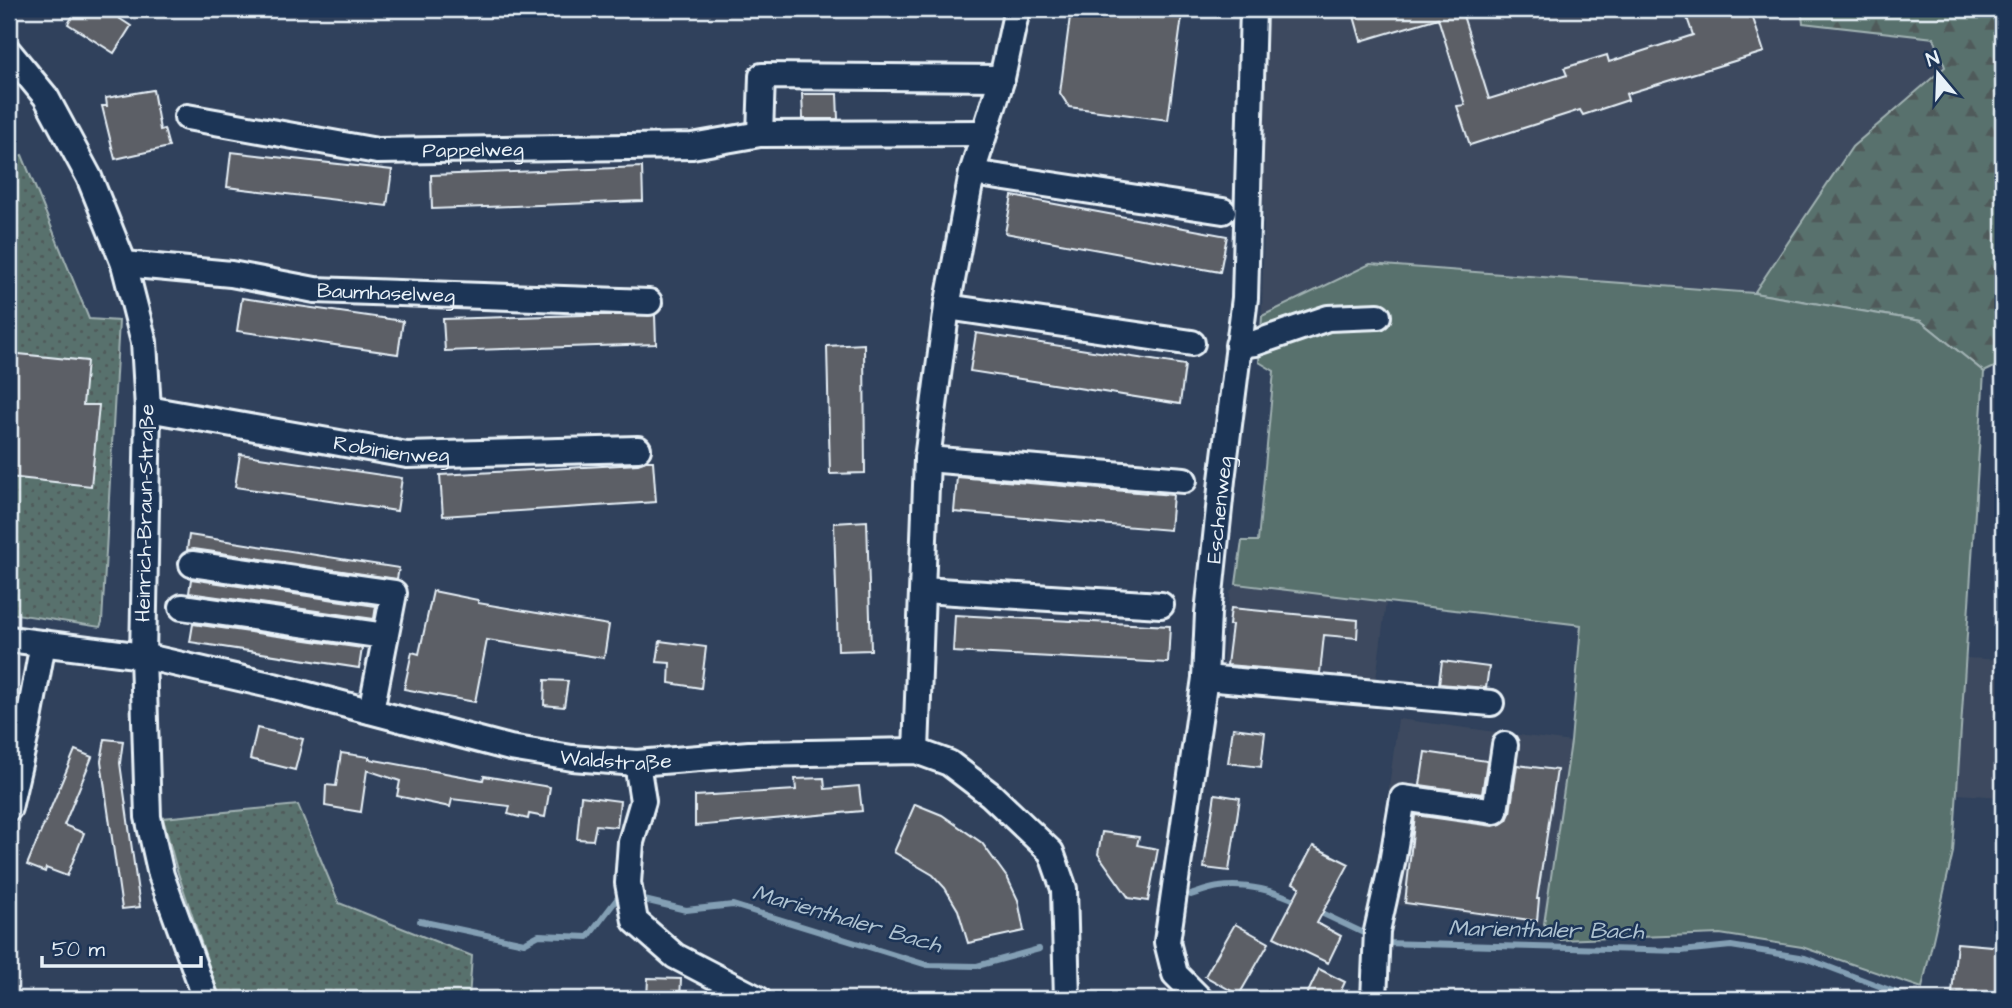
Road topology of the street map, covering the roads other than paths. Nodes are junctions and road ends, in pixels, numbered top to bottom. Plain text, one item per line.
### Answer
1 (1017, 9) edge
2 (1253, 9) edge
3 (9, 51) edge
4 (1002, 78) junction
5 (187, 117) dead end
6 (984, 133) junction
7 (760, 134) junction
8 (972, 173) junction
9 (1223, 211) dead end
10 (124, 264) junction
11 (649, 302) dead end
12 (947, 307) junction
13 (1378, 316) dead end
14 (1192, 343) dead end
15 (1238, 345) junction
16 (148, 409) junction
17 (638, 449) dead end
18 (927, 459) junction
19 (1184, 480) dead end
20 (192, 564) dead end
21 (923, 590) junction
22 (1161, 606) dead end
23 (182, 607) dead end
24 (385, 636) junction
25 (9, 639) edge
26 (43, 643) junction
27 (143, 656) junction
28 (1205, 678) junction
29 (1491, 703) dead end
30 (372, 711) junction
31 (1505, 745) dead end
32 (915, 751) junction
33 (637, 763) junction
34 (9, 808) edge
35 (206, 999) edge
36 (758, 999) edge
37 (1067, 999) edge
38 (1200, 999) edge
39 (1374, 999) edge

1 - 4 street
2 - 15 street, Eschenweg
3 - 10 street, Heinrich-Braun-Straße
4 - 6 street
4 - 7 street
5 - 7 street, Pappelweg
6 - 7 street, Pappelweg
6 - 8 street
8 - 9 street
8 - 12 street
10 - 11 street, Baumhaselweg
10 - 16 street, Heinrich-Braun-Straße
12 - 14 street
12 - 18 street
13 - 15 street
15 - 28 street, Eschenweg
16 - 17 street, Robinienweg
16 - 27 street, Heinrich-Braun-Straße
18 - 19 street, Eschenweg
18 - 21 street
20 - 24 street
21 - 22 street
21 - 32 street
23 - 24 street
24 - 30 street
25 - 26 street, Waldstraße
26 - 27 street, Waldstraße
26 - 34 street
27 - 30 street, Waldstraße
27 - 35 street, Heinrich-Braun-Straße
28 - 29 street
28 - 38 street, Eschenweg
30 - 33 street, Waldstraße
31 - 39 street
32 - 33 street, Waldstraße
32 - 37 street, Waldstraße
33 - 36 street

